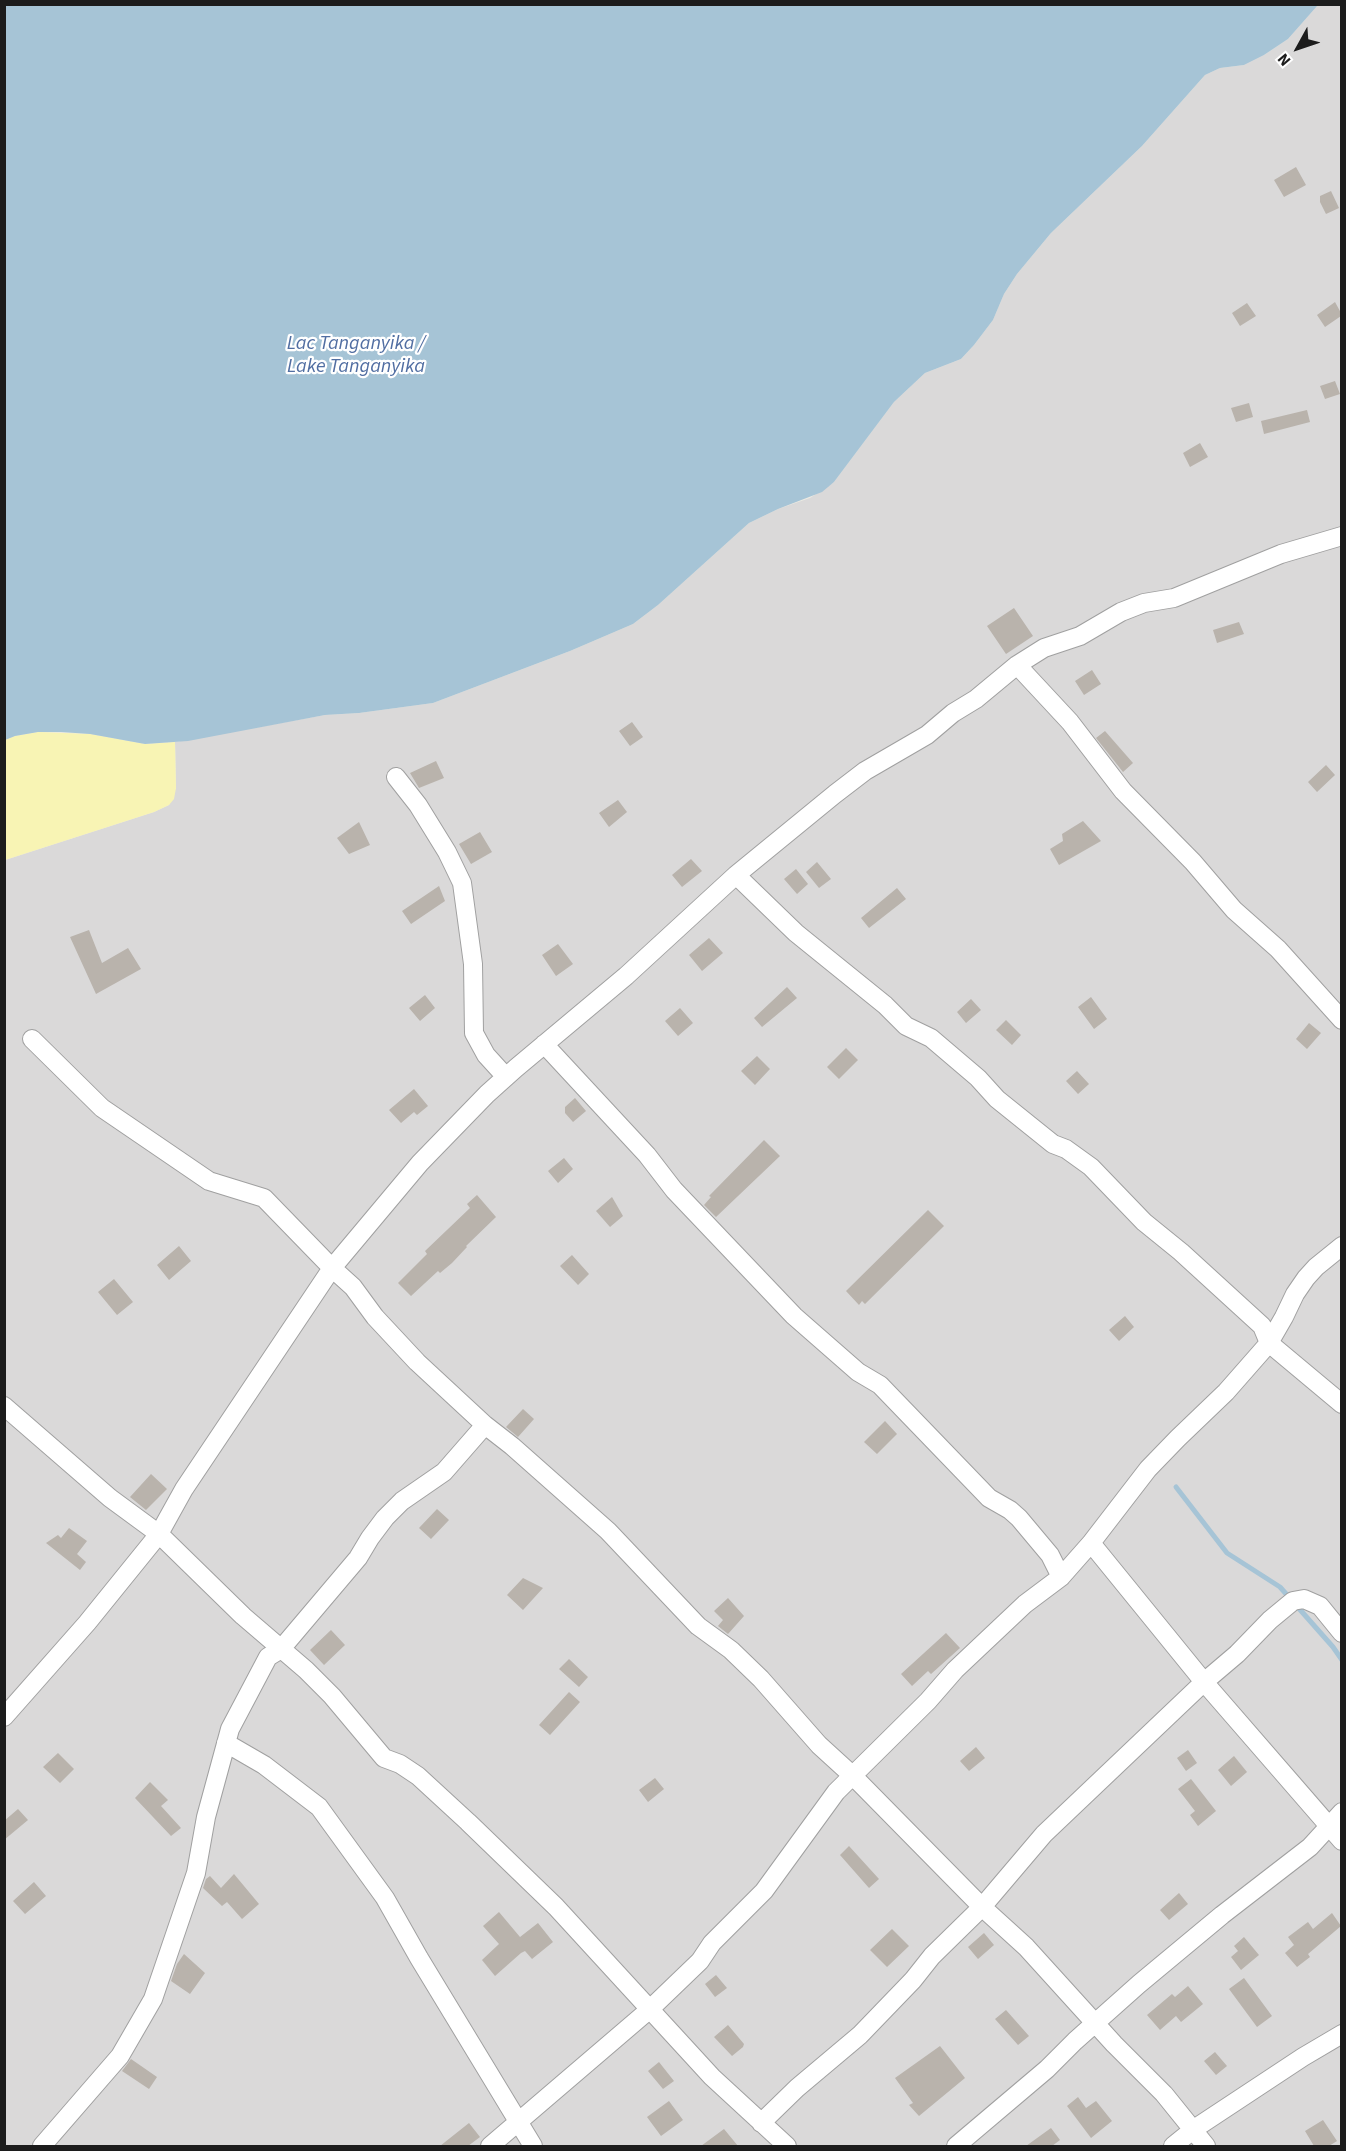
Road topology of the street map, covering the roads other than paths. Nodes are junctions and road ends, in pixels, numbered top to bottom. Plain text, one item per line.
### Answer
1 (1341, 536) edge
2 (1017, 665) junction
3 (396, 777) dead end
4 (736, 875) junction
5 (1341, 1020) edge
6 (32, 1039) dead end
7 (544, 1044) junction
8 (506, 1077) junction
9 (1341, 1246) edge
10 (332, 1268) junction
11 (1269, 1343) junction
12 (1341, 1404) edge
13 (4, 1406) edge
14 (484, 1425) junction
15 (159, 1534) junction
16 (1091, 1543) junction
17 (1060, 1576) junction
18 (1341, 1633) edge
19 (281, 1648) junction
20 (1204, 1682) junction
21 (4, 1717) edge
22 (226, 1743) junction
23 (854, 1776) junction
24 (1335, 1818) edge
25 (1341, 1841) edge
26 (982, 1907) junction
27 (649, 2010) junction
28 (1094, 2023) junction
29 (1341, 2034) edge
30 (518, 2123) junction
31 (761, 2123) junction
32 (1194, 2129) junction
33 (42, 2146) edge
34 (490, 2146) edge
35 (533, 2146) edge
36 (787, 2146) edge
37 (956, 2146) edge
38 (1173, 2146) edge
39 (1206, 2146) edge

1 - 2 street
2 - 4 street
2 - 5 street
3 - 8 street
4 - 7 street
4 - 11 street
6 - 10 street
7 - 8 street
7 - 17 street
8 - 10 street
9 - 11 street
10 - 14 street
10 - 15 street
11 - 12 street
11 - 16 street
13 - 15 street
14 - 19 street
14 - 23 street
15 - 19 street
15 - 21 street
16 - 17 street
16 - 20 street
17 - 23 street
18 - 20 street
19 - 22 street
19 - 27 street
20 - 24 street
20 - 26 street
22 - 30 street
22 - 33 street
23 - 26 street
23 - 27 street
24 - 25 street
24 - 28 street
26 - 28 street
26 - 31 street
27 - 30 street
27 - 31 street
28 - 32 street
28 - 37 street
29 - 32 street
30 - 34 street
30 - 35 street
31 - 36 street
32 - 38 street
32 - 39 street

